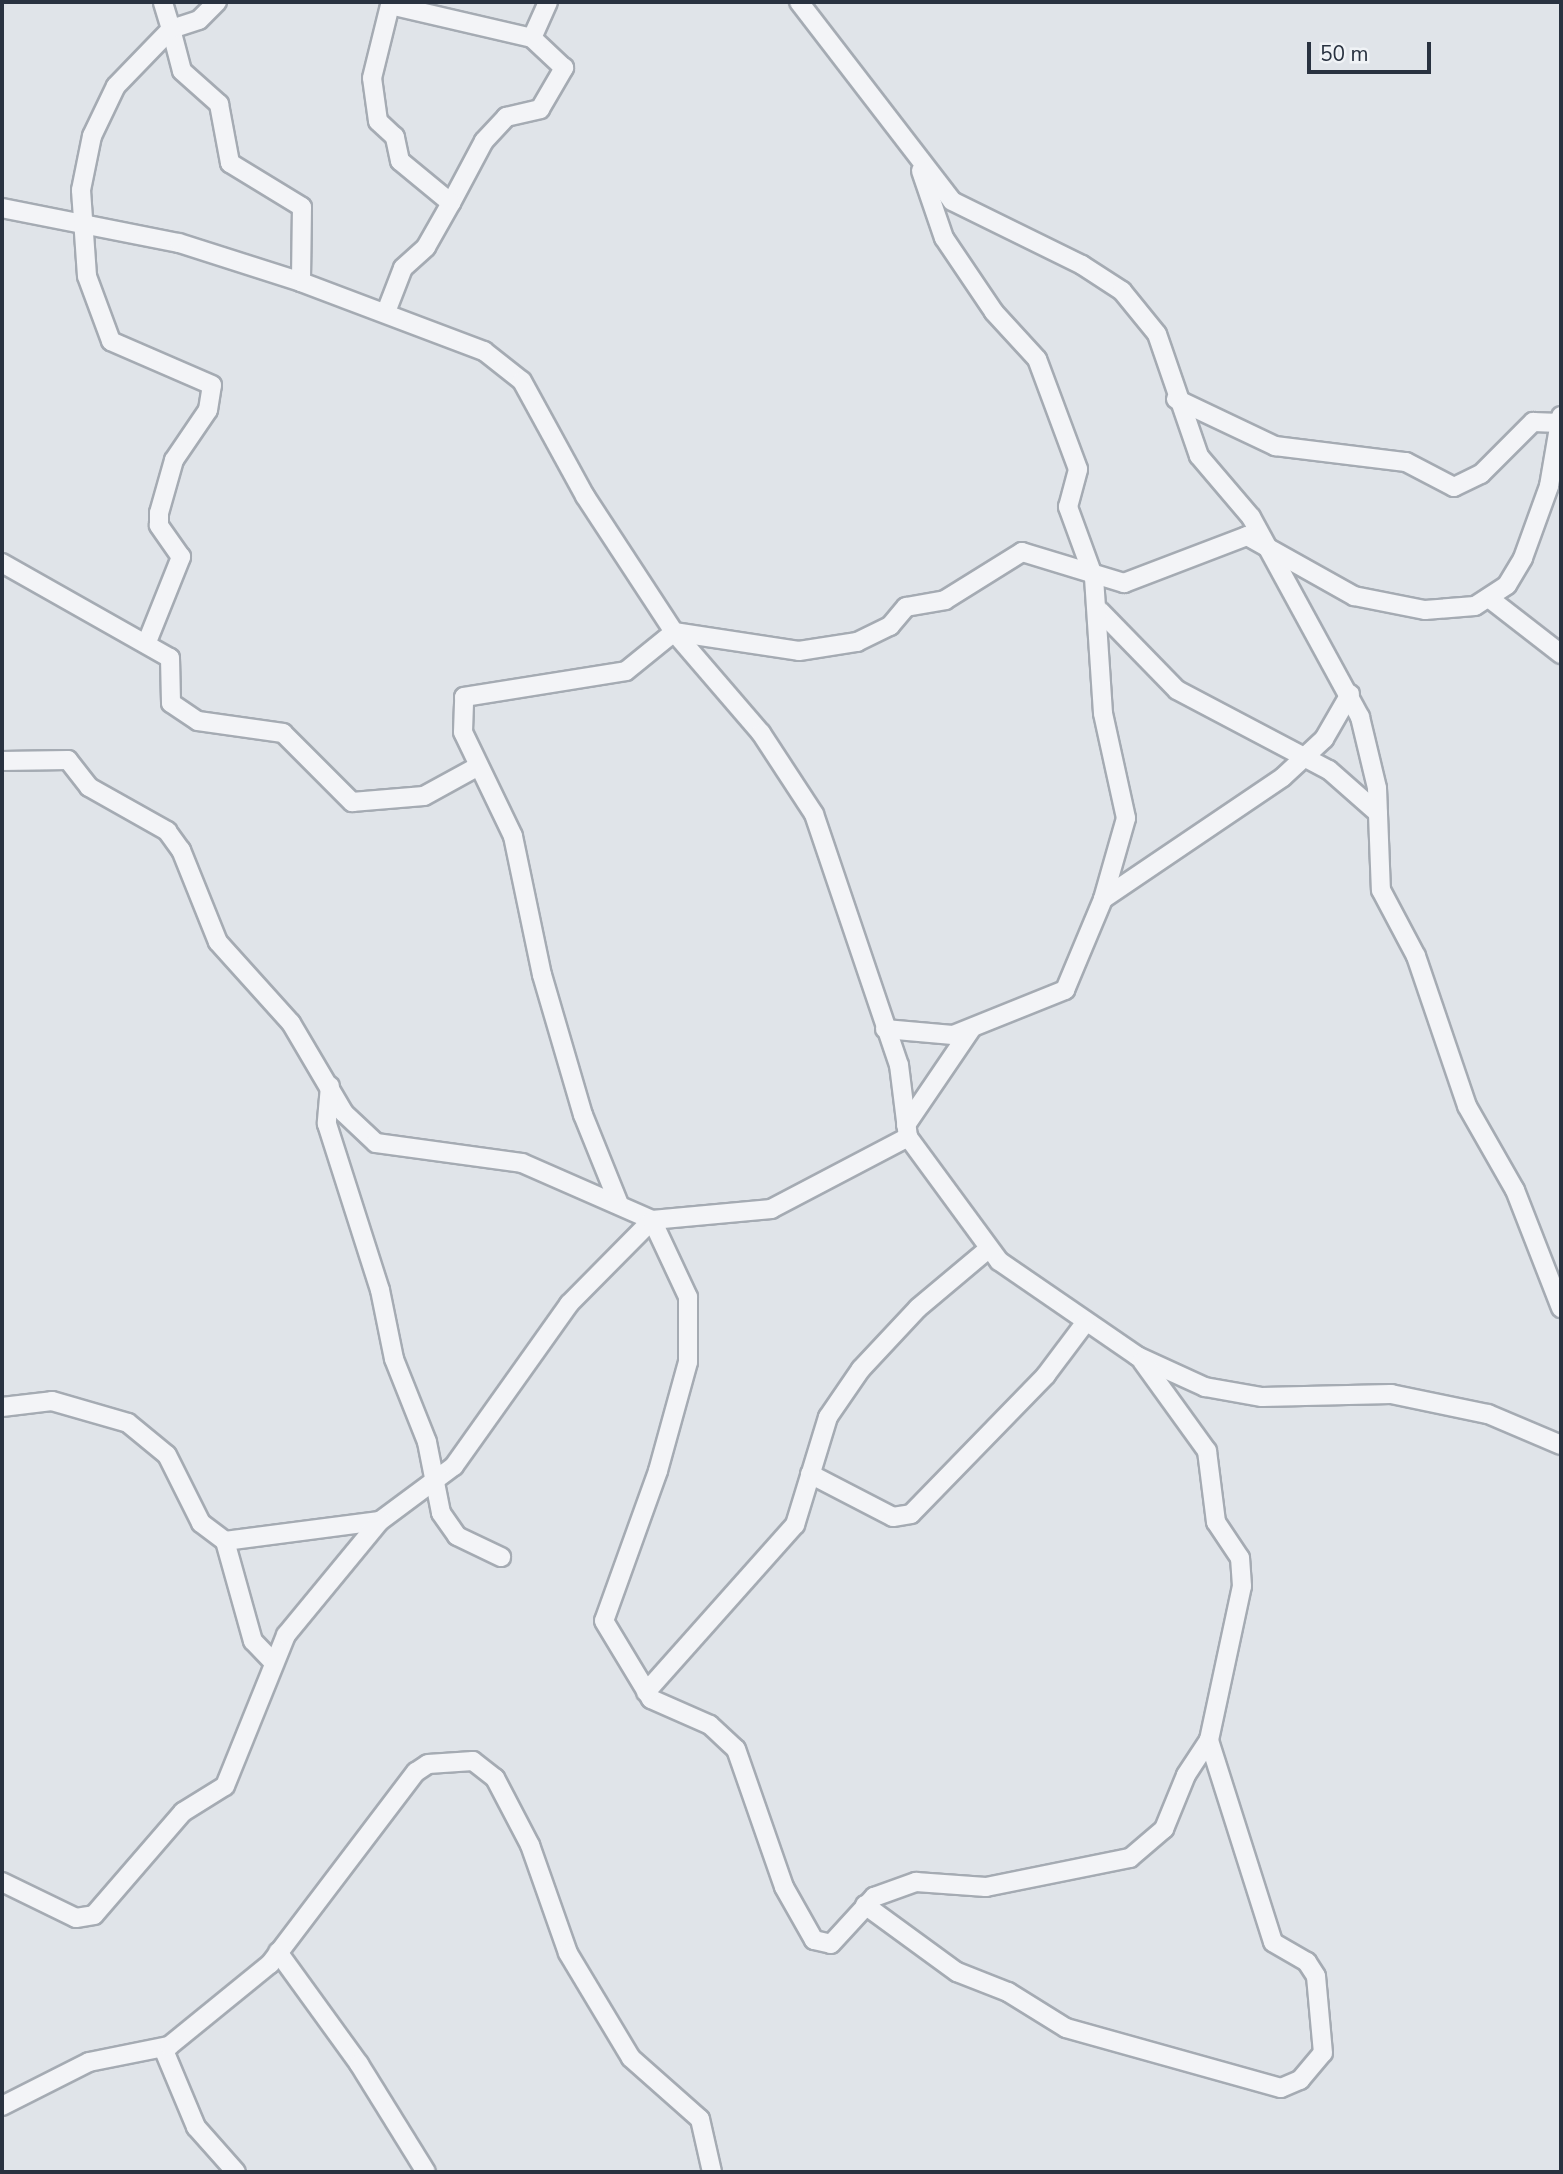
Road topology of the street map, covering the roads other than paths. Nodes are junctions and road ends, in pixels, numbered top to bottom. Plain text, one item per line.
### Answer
1 (163, 2) edge
2 (217, 2) edge
3 (548, 2) edge
4 (799, 2) edge
5 (387, 3) edge
6 (171, 29) junction
7 (533, 38) junction
8 (919, 162) junction
9 (451, 203) junction
10 (2, 208) edge
11 (83, 224) junction
12 (300, 282) junction
13 (386, 312) junction
14 (1176, 399) junction
15 (1561, 419) edge
16 (1558, 457) edge
17 (1265, 542) junction
18 (2, 563) edge
19 (1094, 578) junction
20 (1490, 599) junction
21 (1100, 611) junction
22 (674, 632) junction
23 (147, 642) junction
24 (1561, 654) edge
25 (1350, 694) junction
26 (1305, 758) junction
27 (2, 761) edge
28 (477, 767) junction
29 (1378, 813) junction
30 (1103, 899) junction
31 (972, 1028) junction
32 (886, 1029) junction
33 (330, 1086) junction
34 (907, 1131) junction
35 (619, 1204) junction
36 (652, 1220) junction
37 (988, 1250) junction
38 (1561, 1308) edge
39 (1085, 1323) junction
40 (1138, 1356) junction
41 (2, 1408) edge
42 (1561, 1444) edge
43 (810, 1474) junction
44 (433, 1482) junction
45 (380, 1521) junction
46 (225, 1541) junction
47 (501, 1557) dead end
48 (272, 1661) junction
49 (646, 1692) junction
50 (1209, 1740) junction
51 (2, 1882) edge
52 (865, 1905) junction
53 (278, 1952) junction
54 (163, 2048) junction
55 (2, 2106) edge
56 (236, 2172) edge
57 (426, 2172) edge
58 (712, 2172) edge

1 - 6 street
2 - 6 street
3 - 7 street
4 - 8 street
5 - 7 street
5 - 9 street
6 - 11 street
6 - 12 street
7 - 9 street
8 - 14 street
8 - 19 street
9 - 13 street
10 - 11 street
11 - 12 street
11 - 23 street
12 - 13 street
13 - 22 street
14 - 15 street
14 - 17 street
15 - 16 street
16 - 20 street
17 - 19 street
17 - 20 street
17 - 25 street
18 - 23 street
19 - 21 street
19 - 22 street
20 - 24 street
21 - 26 street
21 - 30 street
22 - 28 street
22 - 32 street
23 - 28 street
25 - 26 street
25 - 29 street
26 - 29 street
26 - 30 street
27 - 33 street
28 - 35 street
29 - 38 street
30 - 31 street
31 - 32 street
31 - 34 street
32 - 34 street
33 - 35 street
33 - 44 street
34 - 36 street
34 - 37 street
35 - 36 street
36 - 44 street
36 - 49 street
37 - 39 street
37 - 43 street
39 - 40 street
39 - 43 street
40 - 42 street
40 - 50 street
41 - 46 street
43 - 49 street
44 - 45 street
44 - 47 street
45 - 46 street
45 - 48 street
46 - 48 street
48 - 51 street
49 - 52 street
50 - 52 street
50 - 52 street
53 - 54 street
53 - 57 street
53 - 58 street
54 - 55 street
54 - 56 street

